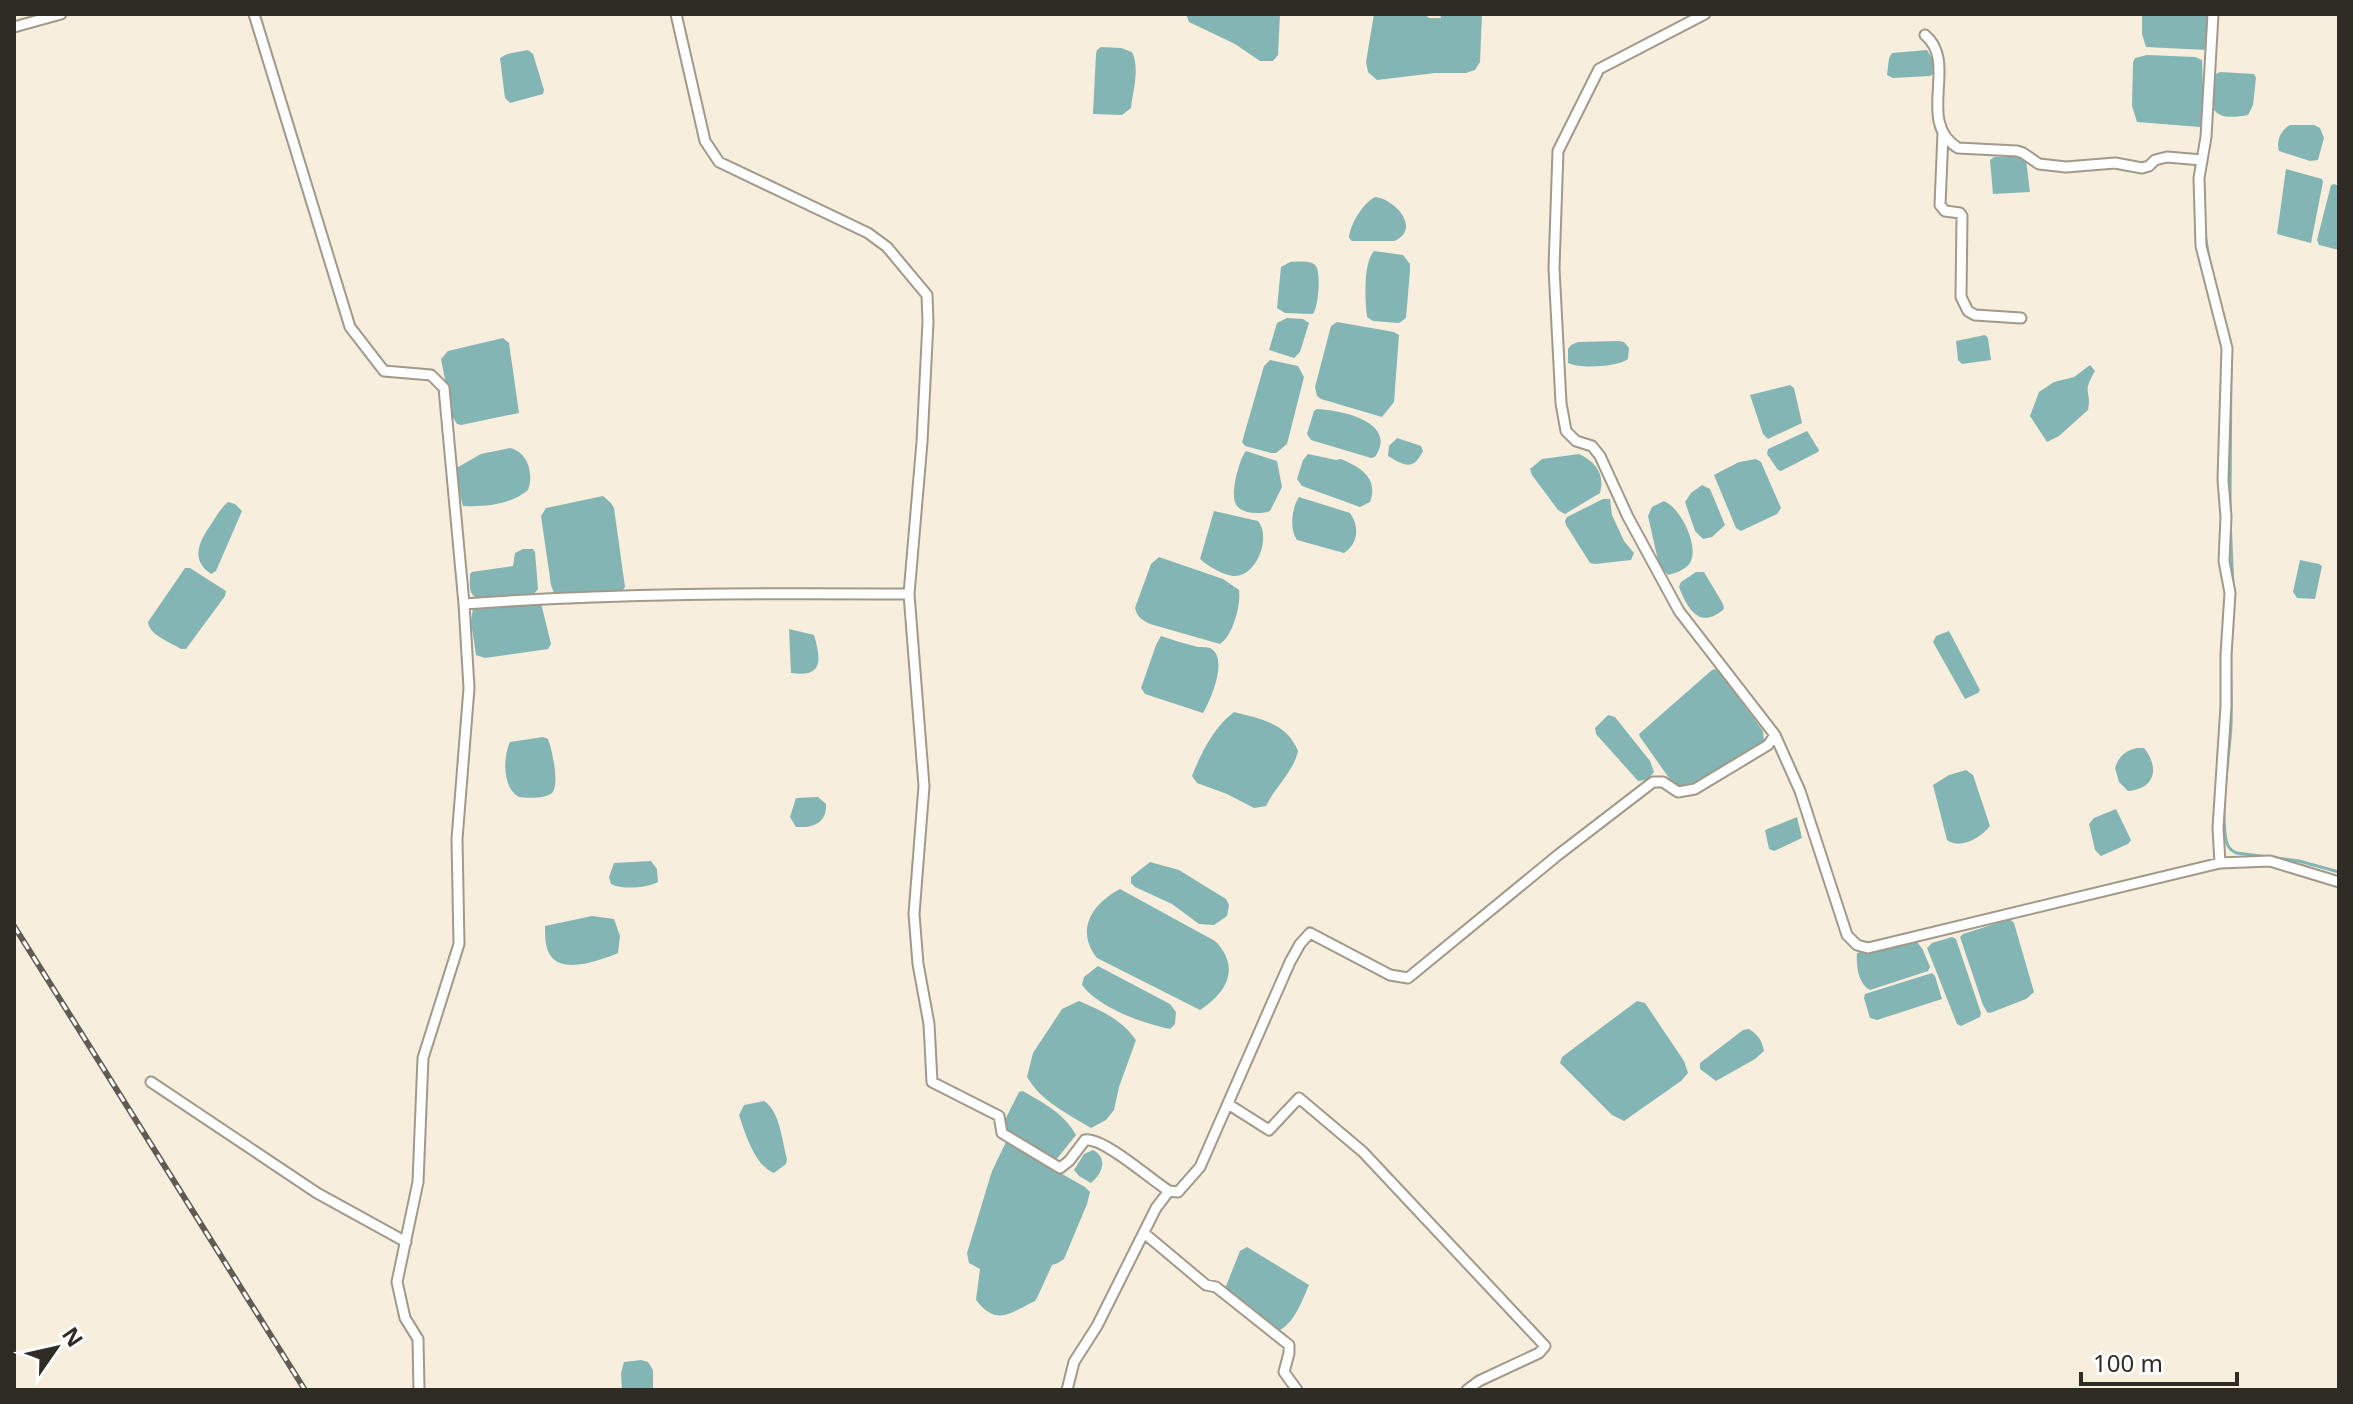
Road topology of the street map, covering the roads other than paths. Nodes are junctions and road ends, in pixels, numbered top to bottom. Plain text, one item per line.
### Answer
1 (61, 14) edge
2 (254, 14) edge
3 (676, 14) edge
4 (1705, 14) edge
5 (2213, 14) edge
6 (14, 27) edge
7 (1925, 35) dead end
8 (1943, 133) junction
9 (2202, 160) junction
10 (2021, 318) dead end
11 (909, 594) junction
12 (464, 604) junction
13 (1775, 735) junction
14 (2220, 863) junction
15 (2339, 882) edge
16 (151, 1082) dead end
17 (1228, 1104) junction
18 (1169, 1191) junction
19 (1144, 1233) junction
20 (406, 1242) junction
21 (419, 1390) edge
22 (1067, 1390) edge
23 (1297, 1390) edge
24 (1467, 1390) edge

1 - 6 street
2 - 12 street
3 - 11 street
4 - 13 street
5 - 9 street
7 - 8 street
8 - 9 street
8 - 10 street
9 - 14 street
11 - 12 street
11 - 18 street
12 - 20 street
13 - 14 street
13 - 17 street
14 - 15 street
16 - 20 street
17 - 18 street
17 - 24 street
18 - 19 street
19 - 22 street
19 - 23 street
20 - 21 street

